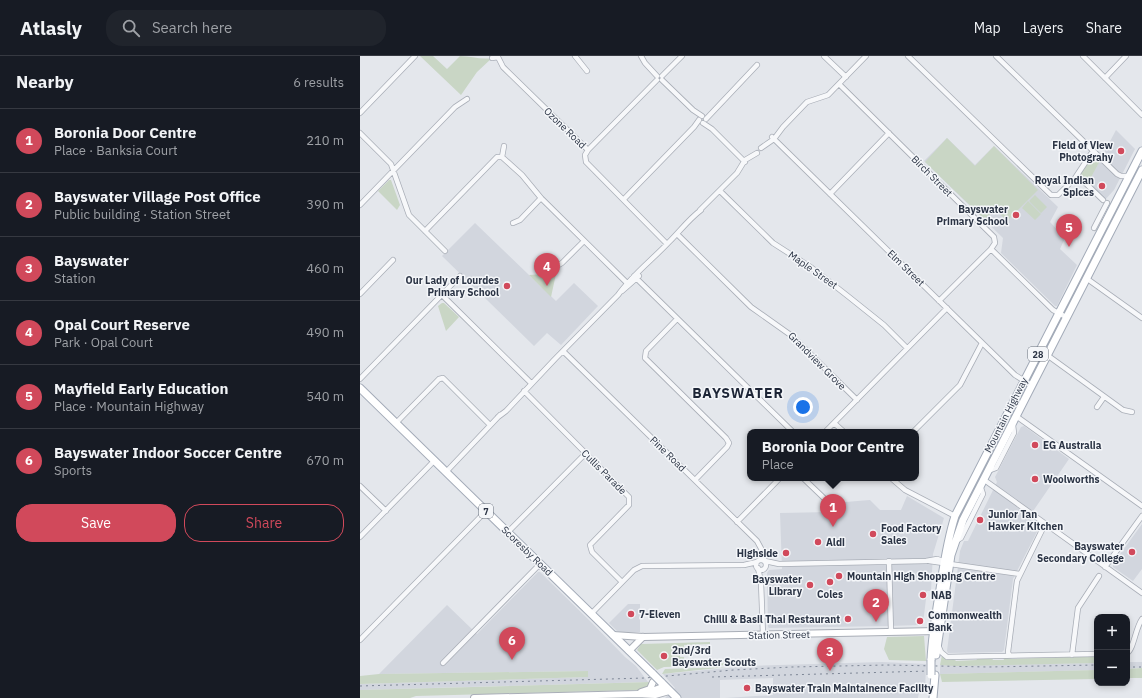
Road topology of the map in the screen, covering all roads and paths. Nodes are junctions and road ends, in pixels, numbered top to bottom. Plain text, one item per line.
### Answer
1 (415, 56) edge
2 (575, 56) edge
3 (641, 56) edge
4 (682, 56) edge
5 (824, 56) edge
6 (866, 56) edge
7 (908, 56) edge
8 (996, 56) edge
9 (1083, 56) edge
10 (1126, 56) edge
11 (498, 57) edge
12 (492, 58) dead end
13 (757, 65) dead end
14 (587, 71) dead end
15 (846, 77) junction
16 (660, 78) junction
17 (1105, 78) junction
18 (838, 84) junction
19 (467, 99) dead end
20 (360, 113) edge
21 (1142, 115) edge
22 (702, 120) junction
23 (360, 133) edge
24 (889, 133) junction
25 (773, 138) junction
26 (504, 146) dead end
27 (588, 150) junction
28 (1093, 151) junction
29 (1141, 155) edge
30 (502, 157) junction
31 (745, 162) junction
32 (393, 170) junction
33 (1142, 170) edge
34 (1077, 175) junction
35 (1129, 176) junction
36 (720, 191) junction
37 (830, 194) junction
38 (540, 198) junction
39 (624, 199) junction
40 (1107, 203) junction
41 (360, 205) edge
42 (1121, 210) junction
43 (513, 223) dead end
44 (1094, 228) dead end
45 (425, 230) junction
46 (678, 234) junction
47 (584, 241) junction
48 (668, 243) junction
49 (991, 249) junction
50 (445, 251) dead end
51 (393, 260) dead end
52 (555, 267) dead end
53 (460, 276) dead end
54 (636, 278) junction
55 (1086, 278) junction
56 (627, 283) junction
57 (360, 294) edge
58 (442, 295) junction
59 (939, 301) junction
60 (946, 308) junction
61 (1058, 313) junction
62 (1066, 317) junction
63 (1142, 318) edge
64 (677, 319) junction
65 (982, 343) junction
66 (907, 348) junction
67 (564, 352) junction
68 (1047, 355) junction
69 (360, 378) edge
70 (1024, 381) junction
71 (532, 382) junction
72 (1032, 385) junction
73 (360, 388) edge
74 (521, 393) junction
75 (1104, 397) junction
76 (857, 400) junction
77 (1097, 407) dead end
78 (1132, 412) dead end
79 (1014, 420) junction
80 (396, 423) junction
81 (834, 423) junction
82 (490, 424) junction
83 (790, 429) edge
84 (829, 429) edge
85 (841, 429) edge
86 (916, 429) edge
87 (585, 454) junction
88 (435, 460) junction
89 (445, 471) junction
90 (695, 480) junction
91 (777, 481) edge
92 (806, 481) edge
93 (894, 481) edge
94 (982, 482) junction
95 (360, 486) edge
96 (827, 501) dead end
97 (1142, 506) edge
98 (386, 511) junction
99 (486, 511) junction
100 (956, 516) junction
101 (1142, 516) edge
102 (737, 522) junction
103 (1045, 524) junction
104 (508, 532) junction
105 (360, 537) edge
106 (760, 548) junction
107 (757, 561) junction
108 (765, 561) junction
109 (889, 561) junction
110 (945, 562) junction
111 (540, 564) junction
112 (779, 564) junction
113 (744, 565) junction
114 (1105, 567) junction
115 (757, 568) junction
116 (765, 568) junction
117 (1020, 574) junction
118 (1099, 576) dead end
119 (622, 582) junction
120 (761, 582) junction
121 (1142, 593) edge
122 (591, 614) junction
123 (1142, 619) edge
124 (936, 631) junction
125 (891, 632) junction
126 (613, 635) junction
127 (763, 635) junction
128 (639, 636) junction
129 (360, 640) edge
130 (938, 644) junction
131 (626, 648) junction
132 (1130, 650) edge
133 (1094, 654) edge
134 (1009, 655) junction
135 (1072, 655) junction
136 (933, 660) junction
137 (443, 663) dead end
138 (933, 675) junction
139 (660, 683) junction
140 (638, 694) junction
141 (474, 698) edge
142 (677, 698) edge
143 (928, 698) edge
144 (933, 698) edge

1 - 20 street
2 - 14 street
3 - 16 street
4 - 16 street
5 - 15 street
6 - 15 street
7 - 34 street
8 - 28 street
9 - 17 street
10 - 17 street
11 - 12 street, Ozone Road
11 - 27 street, Ozone Road
13 - 22 street
15 - 18 street
16 - 22 street
16 - 27 street
17 - 21 street
18 - 24 street, Birch Street
18 - 25 street
19 - 32 street
22 - 31 street
22 - 39 street
23 - 32 street
24 - 37 street
24 - 49 street, Birch Street
25 - 31 street
25 - 37 street, Elm Street
26 - 30 street
27 - 39 street, Ozone Road
28 - 34 street
28 - 35 street
29 - 35 main road, Mountain Highway / 28
30 - 38 street
30 - 45 street
31 - 36 street
32 - 41 street
32 - 45 street
33 - 42 main road, Mountain Highway / 28
34 - 40 street
35 - 40 main road, Mountain Highway / 28
36 - 46 street
36 - 66 street, Maple Street
37 - 59 street, Elm Street
38 - 43 street
38 - 47 street
39 - 48 street, Ozone Road
40 - 42 street
40 - 44 street, Mountain Highway
40 - 61 main road, Mountain Highway / 28
42 - 55 main road, Mountain Highway / 28
45 - 50 street
46 - 48 street
46 - 76 street, Grandview Grove
47 - 52 street
47 - 56 street
48 - 54 street
49 - 59 street
49 - 61 street
51 - 57 street
53 - 58 street
54 - 56 street
54 - 64 street
55 - 62 main road, Mountain Highway / 28
55 - 63 street
56 - 67 street
58 - 69 street
58 - 71 street
59 - 60 street, Elm Street
60 - 65 street, Elm Street
60 - 66 street
61 - 62 street
61 - 70 main road, Mountain Highway / 28
62 - 68 main road, Mountain Highway / 28
64 - 83 street
64 - 90 street
65 - 70 street, Elm Street
65 - 86 street
66 - 76 street
67 - 71 street
67 - 90 street, Pine Road
68 - 72 main road, Mountain Highway / 28
68 - 75 street
70 - 72 street, Elm Street
70 - 100 main road, Mountain Highway / 28
71 - 74 street
72 - 79 main road, Mountain Highway / 28
73 - 80 main road, Scoresby Road / 7
74 - 82 street
74 - 87 street, Cullis Parade
75 - 77 street
75 - 78 street
76 - 81 street
79 - 94 main road, Mountain Highway / 28
79 - 97 street
80 - 82 street
80 - 88 main road, Scoresby Road / 7
81 - 84 street
81 - 85 street
82 - 89 street
87 - 104 street
87 - 119 street, Cullis Parade
88 - 89 main road, Scoresby Road / 7
88 - 98 street
89 - 99 main road, Scoresby Road / 7
90 - 102 street, Pine Road
91 - 102 street
92 - 96 street
93 - 100 street
94 - 103 street
94 - 110 main road, Mountain Highway / 28
95 - 98 street
98 - 105 street
99 - 104 main road, Scoresby Road / 7
99 - 129 street
100 - 110 main road, Mountain Highway / 28
101 - 114 street
102 - 106 street, Pine Road
103 - 114 street
103 - 117 street
104 - 111 main road, Scoresby Road / 7
106 - 107 street
106 - 108 street, Pine Road
107 - 108 street
107 - 113 street
107 - 115 street
108 - 112 street
108 - 116 street, Pine Road
109 - 110 street
109 - 112 street
109 - 125 street
110 - 117 street
110 - 124 main road, Mountain Highway / 28
111 - 122 main road, Scoresby Road / 7
111 - 137 street
112 - 116 street
113 - 115 street
113 - 119 street
114 - 121 street
115 - 116 street
115 - 120 street
116 - 120 street
117 - 134 street
118 - 135 street
119 - 122 street
120 - 127 street
122 - 126 main road, Scoresby Road / 7
123 - 132 street
124 - 125 main road, Station Street
124 - 130 main road, Mountain Highway / 28
124 - 136 main road, Mountain Highway / 28
125 - 127 main road, Station Street
126 - 128 main road, Station Street
126 - 131 main road, Scoresby Road / 7
127 - 128 main road, Station Street
128 - 131 main road
130 - 134 street
130 - 136 main road, Mountain Highway / 28
131 - 139 main road, Scoresby Road / 7
133 - 135 street
134 - 135 street
136 - 138 main road, Mountain Highway / 28
138 - 143 main road, Mountain Highway / 28
138 - 144 main road, Mountain Highway / 28
139 - 140 main road
139 - 140 main road
139 - 142 main road, Scoresby Road / 7
140 - 141 main road

